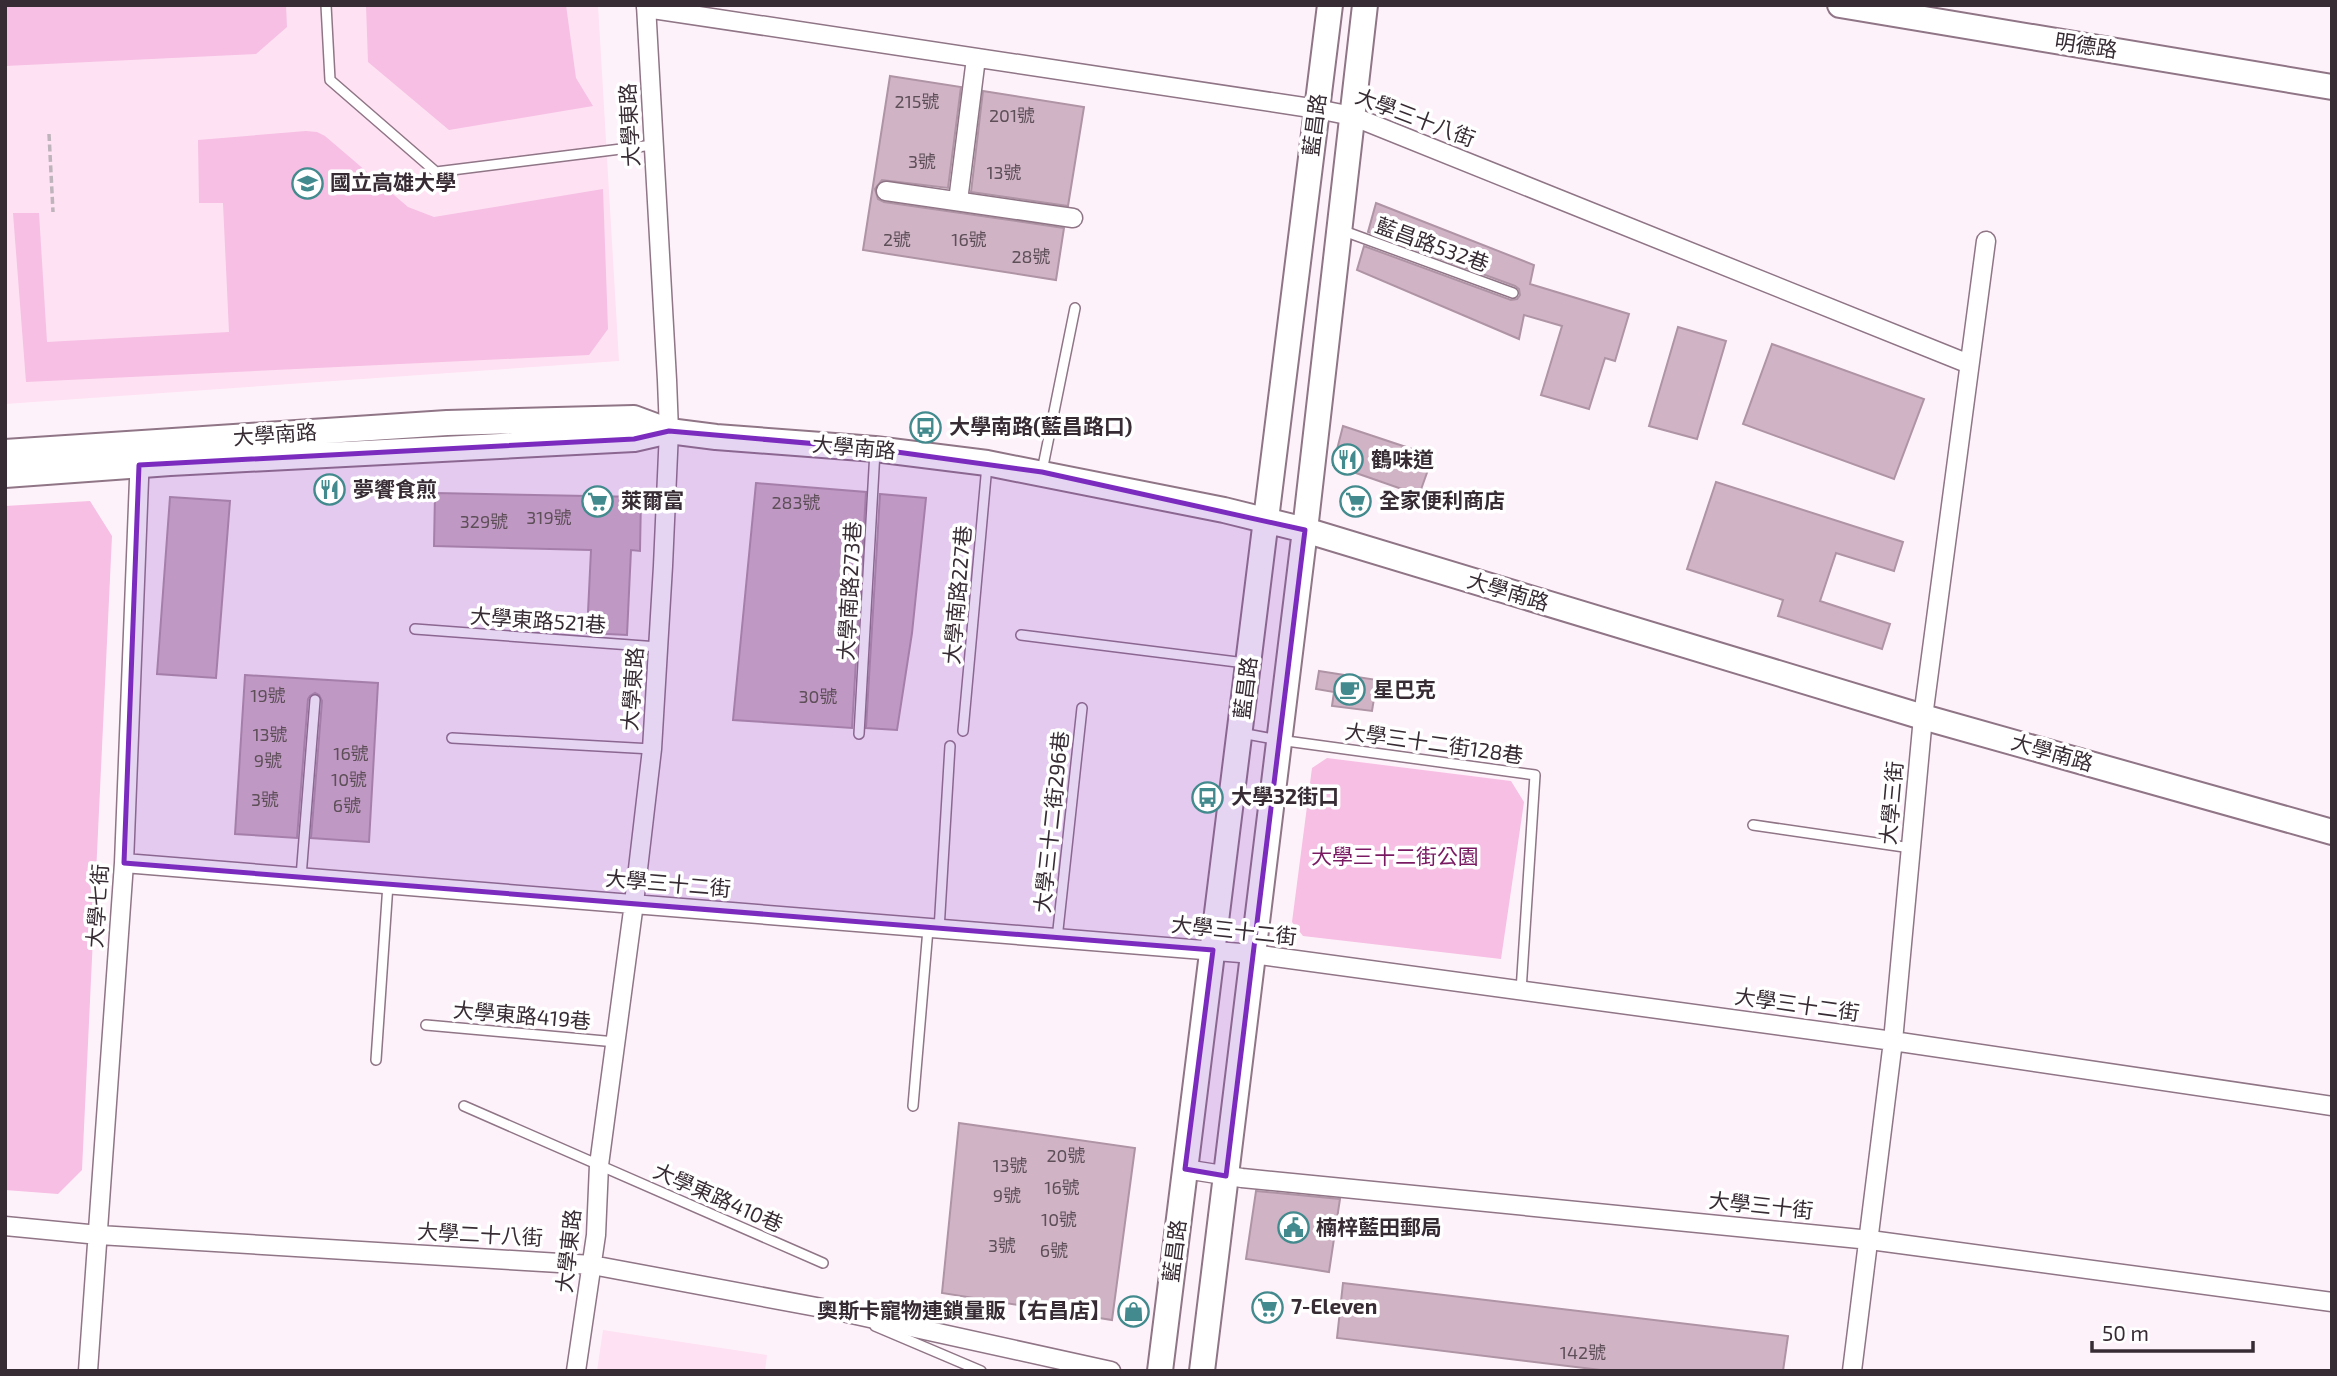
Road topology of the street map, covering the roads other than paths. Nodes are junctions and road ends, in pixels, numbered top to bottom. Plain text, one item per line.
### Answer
1 (326, 5) edge
2 (1330, 5) edge
3 (1365, 5) edge
4 (1840, 5) edge
5 (646, 7) edge
6 (976, 58) junction
7 (2332, 87) edge
8 (1317, 109) junction
9 (1352, 116) junction
10 (653, 145) junction
11 (886, 191) dead end
12 (958, 201) junction
13 (1073, 218) dead end
14 (1339, 229) junction
15 (1986, 241) dead end
16 (1513, 293) dead end
17 (1075, 308) dead end
18 (1969, 364) junction
19 (669, 431) junction
20 (875, 449) junction
21 (5, 452) edge
22 (140, 454) junction
23 (988, 463) junction
24 (1042, 472) junction
25 (5, 475) edge
26 (1267, 521) junction
27 (1305, 530) junction
28 (415, 629) dead end
29 (1021, 635) dead end
30 (658, 647) junction
31 (1249, 664) junction
32 (315, 700) dead end
33 (1082, 708) dead end
34 (1923, 717) junction
35 (963, 731) dead end
36 (1240, 733) junction
37 (859, 734) dead end
38 (452, 738) dead end
39 (1279, 740) junction
40 (950, 746) dead end
41 (652, 749) junction
42 (1753, 825) dead end
43 (2332, 832) edge
44 (1911, 848) junction
45 (124, 863) junction
46 (301, 877) junction
47 (388, 884) junction
48 (635, 903) junction
49 (933, 929) junction
50 (1057, 939) junction
51 (1213, 950) junction
52 (1253, 954) junction
53 (1521, 991) junction
54 (426, 1025) dead end
55 (1893, 1041) junction
56 (615, 1042) junction
57 (376, 1060) dead end
58 (464, 1106) dead end
59 (913, 1106) dead end
60 (2332, 1106) edge
61 (599, 1166) junction
62 (1185, 1169) junction
63 (1226, 1176) junction
64 (5, 1226) edge
65 (99, 1235) junction
66 (1870, 1240) junction
67 (823, 1263) dead end
68 (592, 1265) junction
69 (2332, 1302) edge
70 (838, 1311) junction
71 (88, 1371) edge
72 (576, 1371) edge
73 (981, 1371) edge
74 (1111, 1371) edge
75 (1160, 1371) edge
76 (1202, 1371) edge
77 (1852, 1371) edge

1 - 10 lane
2 - 8 street, 藍昌路
3 - 9 street, 藍昌路
4 - 7 street, 明德路
5 - 6 street, 大學三十八街
5 - 10 street, 大學東路
6 - 8 street, 大學三十八街
6 - 12 street
8 - 9 street, 大學三十八街
8 - 26 street, 藍昌路
9 - 14 street, 藍昌路
9 - 18 street, 大學三十八街
10 - 19 street, 大學東路
11 - 12 street
12 - 13 street
14 - 16 lane, 藍昌路532巷
14 - 27 street, 藍昌路
15 - 18 street, 大學三街
17 - 24 lane
18 - 34 street, 大學三街
19 - 20 street, 大學南路
19 - 22 street, 大學南路
19 - 30 street, 大學東路
20 - 23 street, 大學南路
20 - 37 lane, 大學南路273巷
21 - 22 street, 大學南路
22 - 25 street, 大學南路
22 - 45 street, 大學七街
23 - 24 street, 大學南路
23 - 35 lane, 大學南路227巷
24 - 26 street, 大學南路
26 - 27 street, 大學南路
26 - 31 street, 藍昌路
27 - 34 street, 大學南路
27 - 39 street, 藍昌路
28 - 30 lane, 大學東路521巷
29 - 31 lane
30 - 41 street, 大學東路
31 - 36 street, 藍昌路
32 - 46 lane
33 - 50 lane, 大學三十二街296巷
34 - 43 street, 大學南路
34 - 44 street, 大學三街
36 - 39 lane, 大學三十二街128巷
36 - 51 street, 藍昌路
38 - 41 lane
39 - 52 street, 藍昌路
39 - 53 lane, 大學三十二街128巷
40 - 49 lane
41 - 48 street, 大學東路
42 - 44 lane
44 - 55 street, 大學三街
45 - 46 street, 大學三十二街
45 - 65 street, 大學七街
46 - 47 street, 大學三十二街
47 - 48 street, 大學三十二街
47 - 57 lane
48 - 49 street, 大學三十二街
48 - 56 street, 大學東路
49 - 50 street, 大學三十二街
49 - 59 lane
50 - 51 street, 大學三十二街
51 - 52 street, 大學三十二街
51 - 62 street, 藍昌路
52 - 53 street, 大學三十二街
52 - 63 street, 藍昌路
53 - 55 street, 大學三十二街
54 - 56 lane, 大學東路419巷
55 - 60 street, 大學三十二街
55 - 66 street, 大學三街
56 - 61 street, 大學東路
58 - 61 lane, 大學東路410巷
61 - 67 lane, 大學東路410巷
61 - 68 street, 大學東路
62 - 63 street, 大學三十街
62 - 75 street, 藍昌路
63 - 66 street, 大學三十街
63 - 76 street, 藍昌路
64 - 65 street, 大學二十八街
65 - 68 street, 大學二十八街
65 - 71 street, 大學七街
66 - 69 street, 大學三十街
66 - 77 street, 大學三街
68 - 70 street, 大學二十八街
68 - 72 street, 大學東路
70 - 73 lane
70 - 74 street, 大學二十八街

